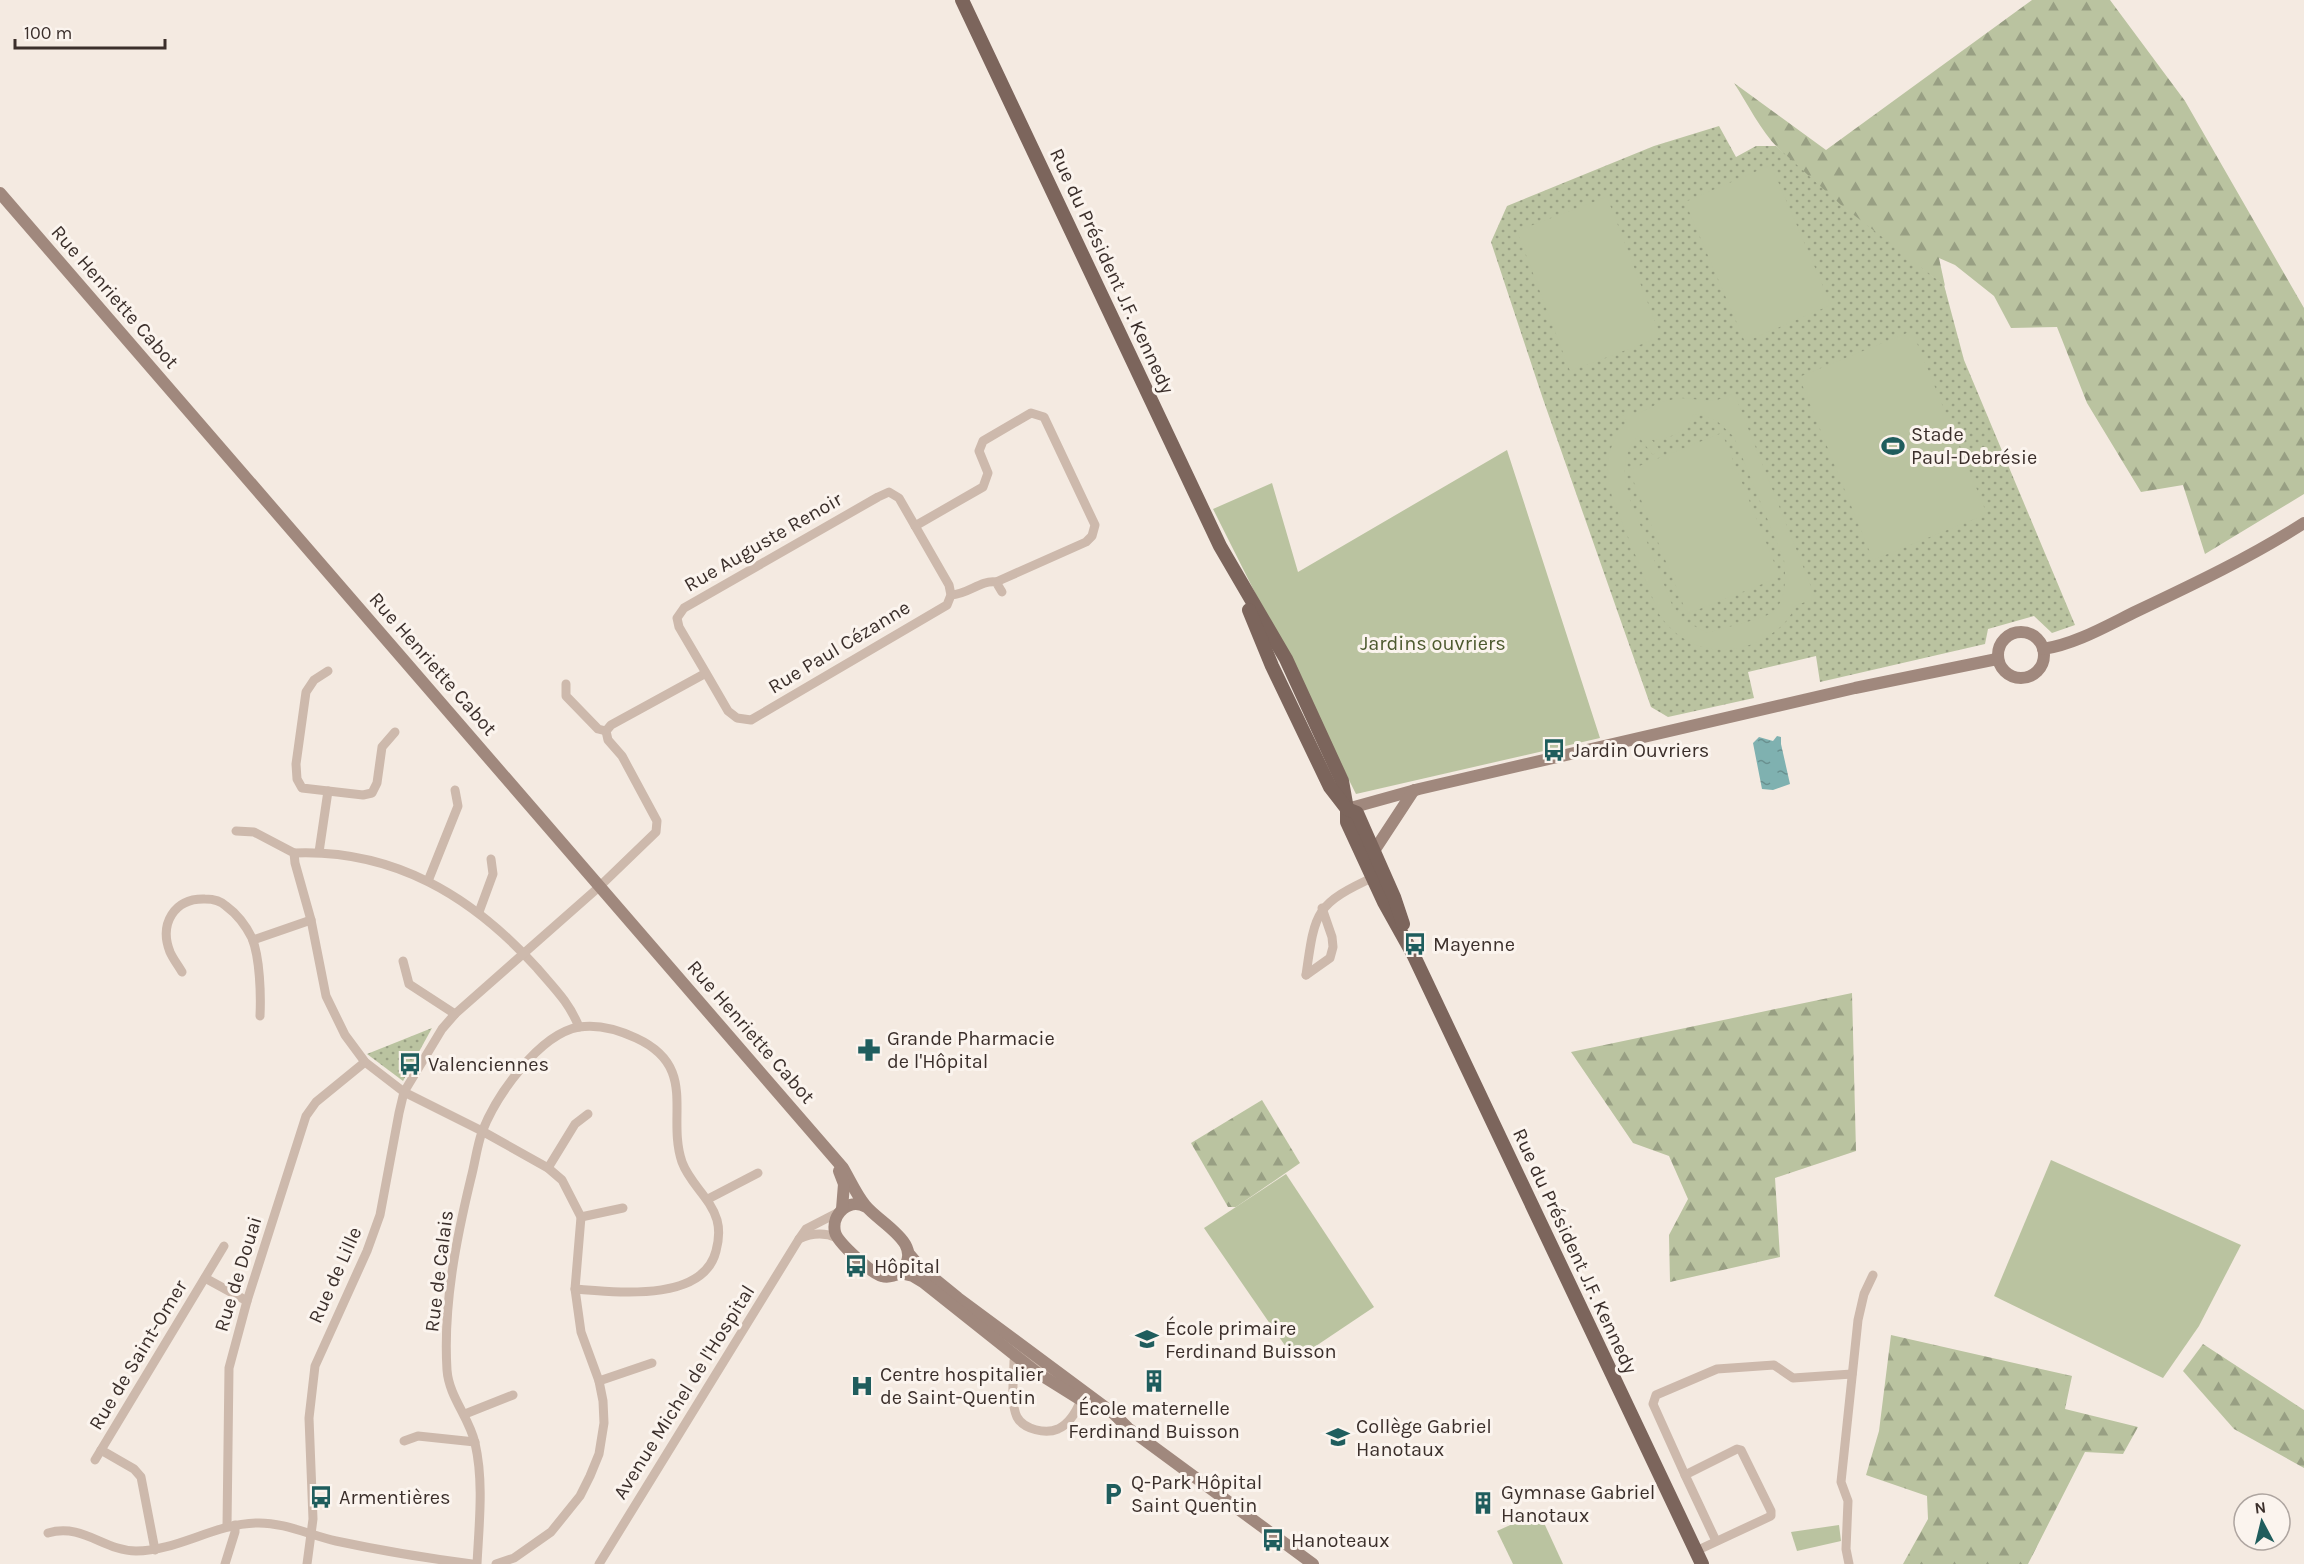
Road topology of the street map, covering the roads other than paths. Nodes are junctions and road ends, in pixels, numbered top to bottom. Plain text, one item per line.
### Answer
1 (962, 0) edge
2 (0, 193) edge
3 (2304, 523) edge
4 (915, 526) junction
5 (996, 582) junction
6 (1002, 592) dead end
7 (951, 595) junction
8 (2043, 649) junction
9 (1997, 659) junction
10 (328, 672) dead end
11 (706, 673) junction
12 (566, 684) dead end
13 (606, 731) junction
14 (395, 732) dead end
15 (454, 790) dead end
16 (1414, 790) junction
17 (328, 791) junction
18 (1347, 809) junction
19 (236, 831) dead end
20 (1374, 851) junction
21 (319, 852) junction
22 (294, 853) junction
23 (491, 859) dead end
24 (1378, 875) junction
25 (428, 880) junction
26 (599, 887) junction
27 (1322, 908) junction
28 (479, 912) junction
29 (311, 920) junction
30 (253, 940) junction
31 (524, 954) junction
32 (403, 961) dead end
33 (182, 972) dead end
34 (454, 1014) junction
35 (260, 1016) dead end
36 (579, 1027) junction
37 (365, 1062) junction
38 (404, 1092) junction
39 (588, 1114) dead end
40 (482, 1131) junction
41 (836, 1161) junction
42 (548, 1168) junction
43 (758, 1173) dead end
44 (708, 1199) junction
45 (866, 1207) junction
46 (623, 1208) dead end
47 (841, 1211) junction
48 (581, 1217) junction
49 (837, 1238) junction
50 (799, 1239) junction
51 (224, 1246) dead end
52 (909, 1254) junction
53 (900, 1273) junction
54 (1873, 1275) dead end
55 (205, 1278) junction
56 (575, 1289) junction
57 (247, 1301) junction
58 (1017, 1356) junction
59 (652, 1363) dead end
60 (1852, 1374) junction
61 (599, 1381) junction
62 (1068, 1381) junction
63 (513, 1395) dead end
64 (1081, 1400) junction
65 (465, 1414) junction
66 (1128, 1428) junction
67 (404, 1441) dead end
68 (475, 1442) junction
69 (101, 1450) junction
70 (95, 1460) dead end
71 (1685, 1475) junction
72 (231, 1525) junction
73 (48, 1533) dead end
74 (312, 1535) junction
75 (1716, 1541) junction
76 (155, 1550) junction
77 (1696, 1551) junction
78 (225, 1564) edge
79 (307, 1564) edge
80 (472, 1564) edge
81 (477, 1564) edge
82 (496, 1564) edge
83 (599, 1564) edge
84 (1313, 1564) edge
85 (1702, 1564) edge
86 (1849, 1564) edge

1 - 18 main road, Rue du Président J.F. Kennedy
2 - 26 street, Rue Henriette Cabot
3 - 8 street
4 - 5 street
4 - 7 street, Rue Auguste Renoir
4 - 11 street, Rue Auguste Renoir
5 - 6 street
5 - 7 street
7 - 11 street, Rue Paul Cézanne
8 - 9 street
8 - 9 street
9 - 16 street
10 - 17 street
11 - 13 street
12 - 13 street
13 - 26 street
14 - 17 street
15 - 25 street
16 - 18 street
16 - 20 street
17 - 21 street
18 - 20 main road, Rue du Président J.F. Kennedy
18 - 24 main road, Rue du Président J.F. Kennedy
19 - 22 street
20 - 24 main road, Rue du Président J.F. Kennedy
21 - 22 street
21 - 25 street
22 - 29 street
23 - 28 street
24 - 27 street
24 - 77 main road, Rue du Président J.F. Kennedy
25 - 28 street
26 - 31 street, Rue de Lille
26 - 41 street, Rue Henriette Cabot
27 - 27 street
28 - 31 street
29 - 30 street
29 - 37 street
30 - 33 street
30 - 35 street
31 - 34 street, Rue de Lille
31 - 36 street
32 - 34 street
34 - 38 street, Rue de Lille
36 - 40 street, Rue de Calais
36 - 44 street
37 - 38 street
37 - 57 street, Rue de Douai
38 - 40 street
38 - 74 street, Rue de Lille
39 - 42 street
40 - 42 street
40 - 65 street, Rue de Calais
41 - 45 street, Rue Henriette Cabot
41 - 47 street, Rue Henriette Cabot
42 - 48 street
43 - 44 street
44 - 56 street
45 - 47 street
45 - 52 street, Rue Henriette Cabot
46 - 48 street
47 - 49 street, Rue Henriette Cabot
47 - 50 street, Avenue Michel de l'Hospital
48 - 56 street
49 - 50 street
49 - 53 street
50 - 83 street, Avenue Michel de l'Hospital
51 - 55 street, Rue de Saint-Omer
52 - 53 street
52 - 62 street
53 - 58 street
54 - 60 street
55 - 57 street, Rue de Saint-Omer
55 - 69 street, Rue de Saint-Omer
56 - 61 street
57 - 72 street, Rue de Douai
58 - 62 street
58 - 64 street
58 - 64 street
59 - 61 street
60 - 71 street
60 - 86 street
61 - 82 street
62 - 66 street
63 - 65 street
64 - 66 street
65 - 68 street, Rue de Calais
66 - 84 street
67 - 68 street
68 - 81 street, Rue de Calais
69 - 70 street, Rue de Saint-Omer
69 - 76 street, Rue de Saint-Omer
71 - 75 street
71 - 75 street
72 - 74 street
72 - 76 street
72 - 78 street, Rue de Douai
73 - 76 street
74 - 79 street, Rue de Lille
74 - 80 street
75 - 77 street
77 - 85 main road, Rue du Président J.F. Kennedy

